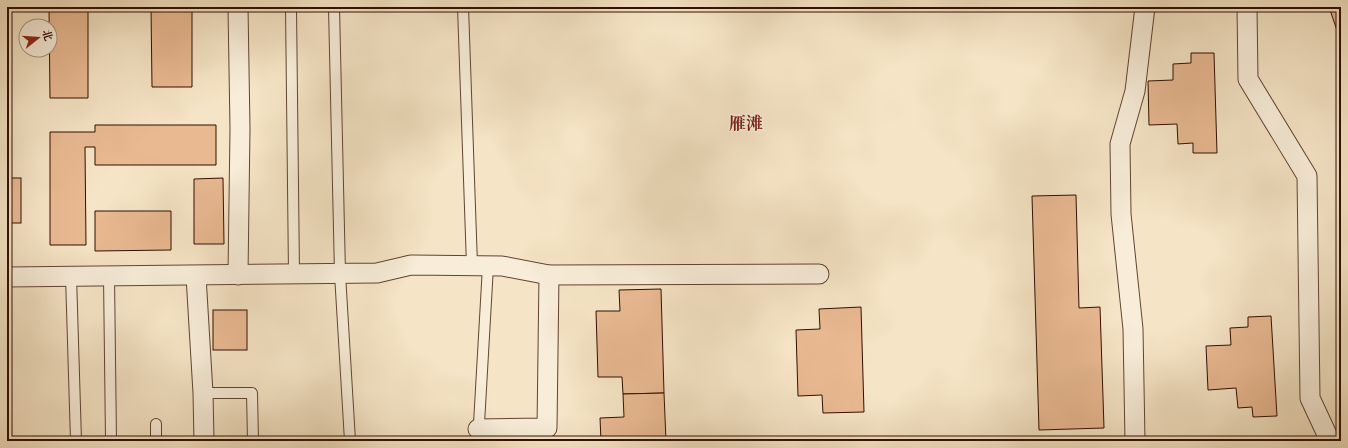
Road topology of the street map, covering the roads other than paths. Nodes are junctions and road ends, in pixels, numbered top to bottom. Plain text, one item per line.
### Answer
1 (238, 7) edge
2 (291, 7) edge
3 (334, 7) edge
4 (463, 7) edge
5 (1145, 7) edge
6 (1247, 7) edge
7 (480, 266) junction
8 (294, 274) junction
9 (340, 274) junction
10 (819, 274) dead end
11 (238, 275) junction
12 (549, 275) junction
13 (72, 276) junction
14 (109, 276) junction
15 (196, 276) junction
16 (7, 277) edge
17 (204, 393) junction
18 (156, 424) dead end
19 (478, 435) edge
20 (76, 441) edge
21 (110, 441) edge
22 (156, 441) edge
23 (204, 441) edge
24 (254, 441) edge
25 (350, 441) edge
26 (1135, 441) edge
27 (1330, 441) edge

1 - 11 street
2 - 8 lane
3 - 9 lane
4 - 7 lane
5 - 26 street
6 - 27 street
7 - 9 street
7 - 12 street
7 - 19 lane
8 - 9 street
8 - 11 street
9 - 25 lane
10 - 12 street
11 - 15 street
12 - 19 street
13 - 14 street
13 - 16 street
13 - 20 lane
14 - 15 street
14 - 21 lane
15 - 17 street
17 - 23 street
17 - 24 lane
18 - 22 lane

